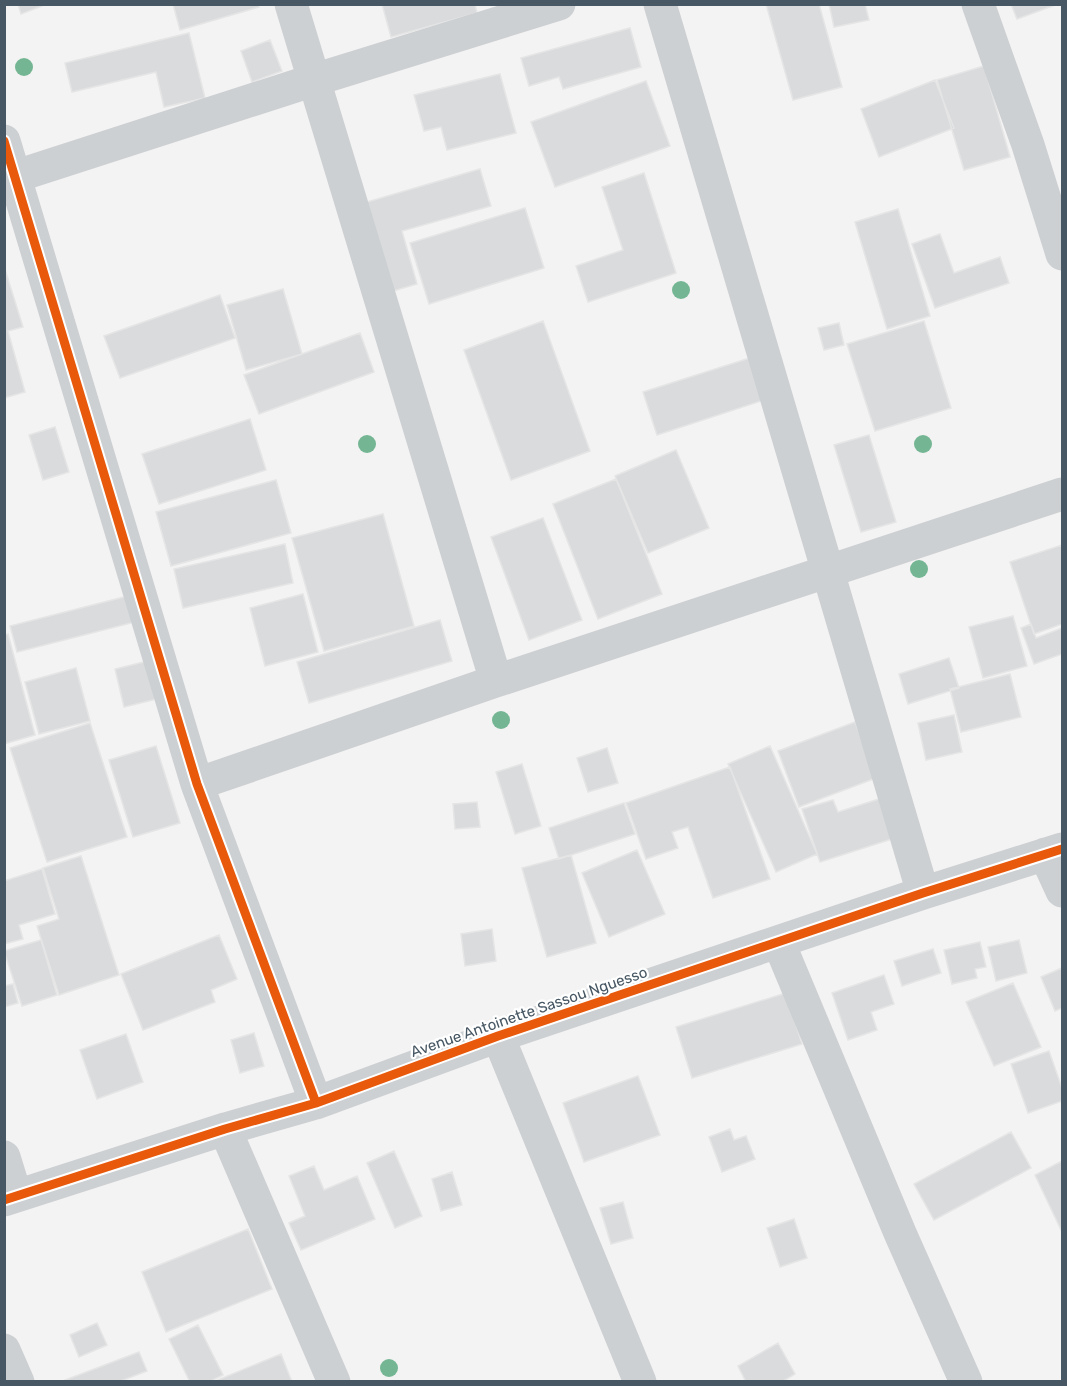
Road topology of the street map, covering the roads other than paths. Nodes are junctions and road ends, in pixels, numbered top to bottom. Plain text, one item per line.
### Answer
1 (291, 4) edge
2 (559, 4) edge
3 (660, 4) edge
4 (978, 4) edge
5 (314, 80) junction
6 (4, 141) edge
7 (10, 178) edge
8 (1062, 254) edge
9 (1062, 494) edge
10 (828, 571) junction
11 (496, 681) junction
12 (197, 784) junction
13 (1054, 851) edge
14 (1062, 891) edge
15 (923, 893) junction
16 (779, 943) junction
17 (498, 1036) junction
18 (316, 1103) junction
19 (225, 1129) junction
20 (4, 1157) edge
21 (10, 1198) edge
22 (4, 1350) edge
23 (18, 1382) edge
24 (334, 1382) edge
25 (640, 1382) edge
26 (966, 1382) edge

1 - 5 street
2 - 5 street
3 - 10 street
4 - 8 street
5 - 7 street
5 - 11 street
6 - 7 street
7 - 12 street
9 - 10 street
10 - 11 street
10 - 15 street
11 - 12 street
12 - 18 street
13 - 14 street
13 - 15 street, Avenue Antoinette Sassou Nguesso
15 - 16 street, Avenue Antoinette Sassou Nguesso
16 - 17 street, Avenue Antoinette Sassou Nguesso
16 - 26 street
17 - 18 street, Avenue Antoinette Sassou Nguesso
17 - 25 street
18 - 19 street, Avenue Antoinette Sassou Nguesso
19 - 21 street, Avenue Antoinette Sassou Nguesso
19 - 24 street
20 - 21 street
22 - 23 street

